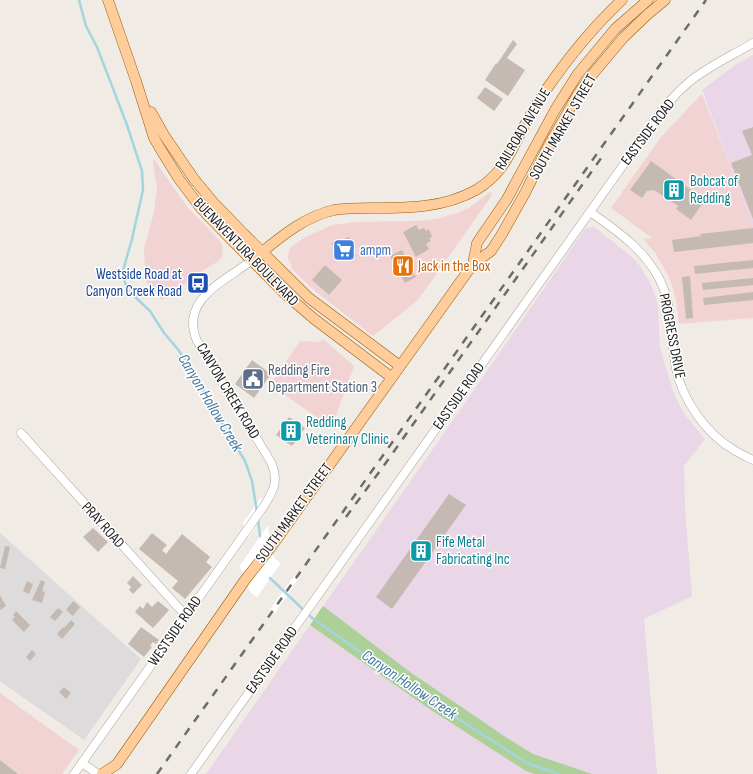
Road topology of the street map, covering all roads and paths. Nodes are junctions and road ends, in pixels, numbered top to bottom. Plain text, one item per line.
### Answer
1 (108, 0) edge
2 (622, 0) edge
3 (648, 0) edge
4 (665, 0) edge
5 (753, 43) edge
6 (141, 94) junction
7 (590, 212) junction
8 (262, 252) junction
9 (252, 260) junction
10 (473, 264) junction
11 (400, 366) junction
12 (391, 377) junction
13 (20, 433) dead end
14 (753, 460) edge
15 (274, 487) joint
16 (186, 616) junction
17 (82, 763) junction
18 (116, 769) edge
19 (74, 774) edge
20 (98, 774) edge
21 (102, 774) edge
22 (191, 774) edge

1 - 6 main road, BUENAVENTURA BOULEVARD
2 - 8 main road, RAILROAD AVENUE
3 - 10 main road, SOUTH MARKET STREET
4 - 10 main road, SOUTH MARKET STREET
5 - 7 street, EASTSIDE ROAD
6 - 8 main road, BUENAVENTURA BOULEVARD
6 - 9 main road, BUENAVENTURA BOULEVARD
7 - 14 street, PROGRESS DRIVE
7 - 22 street, EASTSIDE ROAD
8 - 9 main road, CANYON CREEK ROAD
8 - 11 main road, BUENAVENTURA BOULEVARD
9 - 12 main road, BUENAVENTURA BOULEVARD
9 - 15 street, CANYON CREEK ROAD
10 - 11 main road, SOUTH MARKET STREET
11 - 12 main road, SOUTH MARKET STREET
12 - 18 main road, SOUTH MARKET STREET
13 - 16 street, PRAY ROAD
15 - 16 street, WESTSIDE ROAD
16 - 17 street, WESTSIDE ROAD
17 - 19 street, WESTSIDE ROAD
17 - 20 street
18 - 21 main road, SOUTH MARKET STREET

